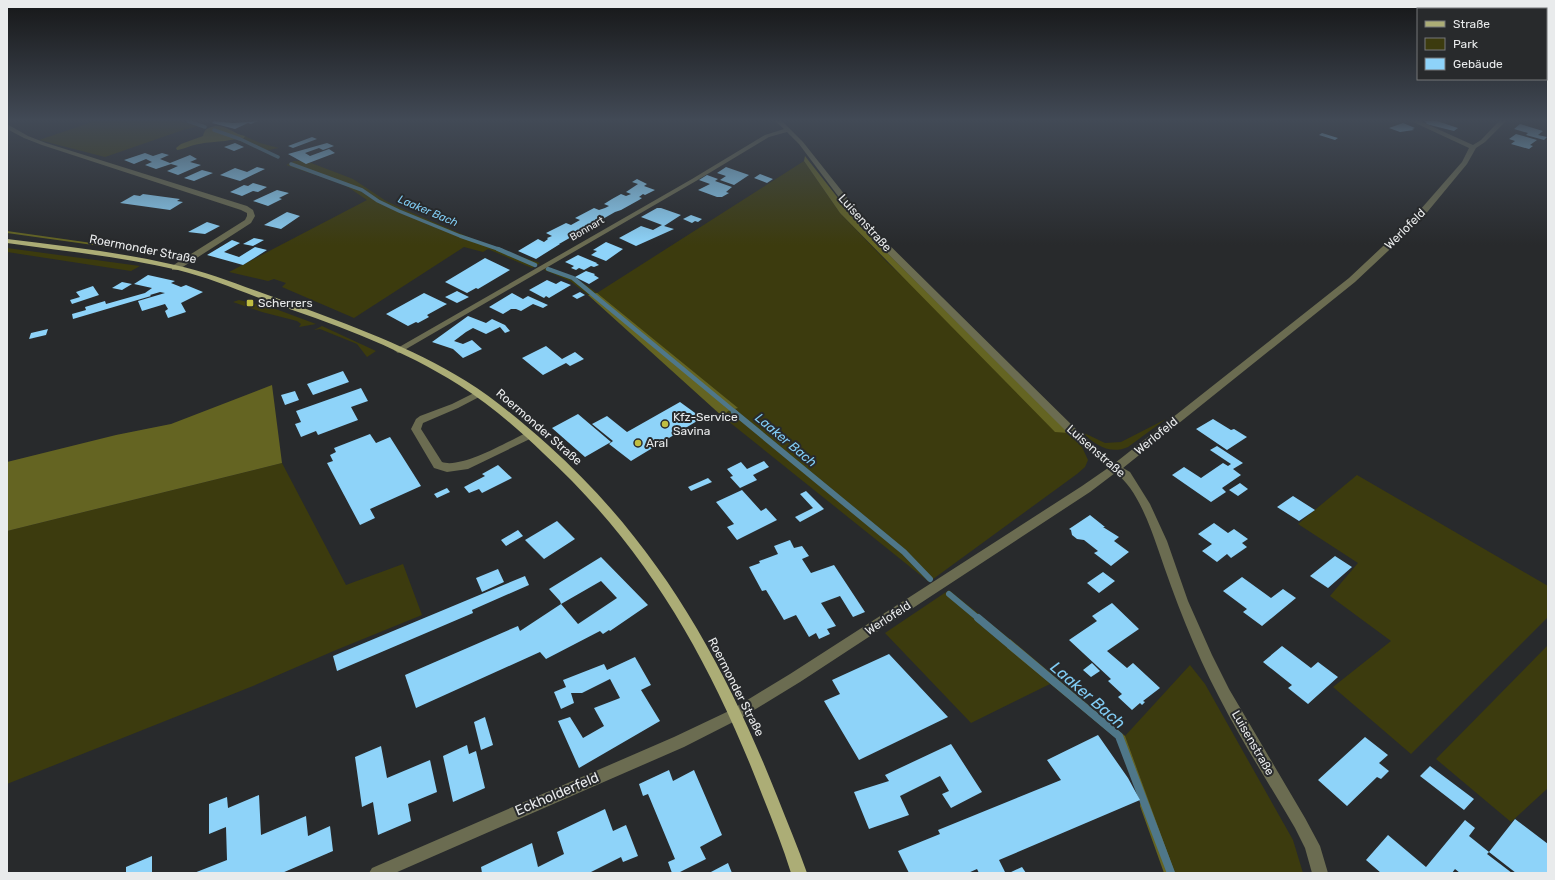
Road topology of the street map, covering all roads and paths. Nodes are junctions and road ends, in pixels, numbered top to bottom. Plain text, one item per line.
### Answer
1 (100, 162) edge
2 (722, 162) edge
3 (816, 162) edge
4 (1466, 162) edge
5 (7, 241) edge
6 (175, 268) junction
7 (398, 350) junction
8 (478, 394) junction
9 (530, 435) junction
10 (1114, 468) junction
11 (736, 714) junction
12 (377, 873) edge
13 (799, 873) edge
14 (1320, 873) edge

1 - 6 street
2 - 7 street, Bonnart
3 - 10 street, Luisenstraße
4 - 10 street, Werlofeld
5 - 6 main road, Roermonder Straße
6 - 7 main road, Roermonder Straße
7 - 8 main road, Roermonder Straße
8 - 9 main road, Roermonder Straße
8 - 9 street
9 - 11 main road, Roermonder Straße
10 - 11 street, Werlofeld
10 - 14 street, Luisenstraße
11 - 12 street, Eckholderfeld
11 - 13 main road, Roermonder Straße

